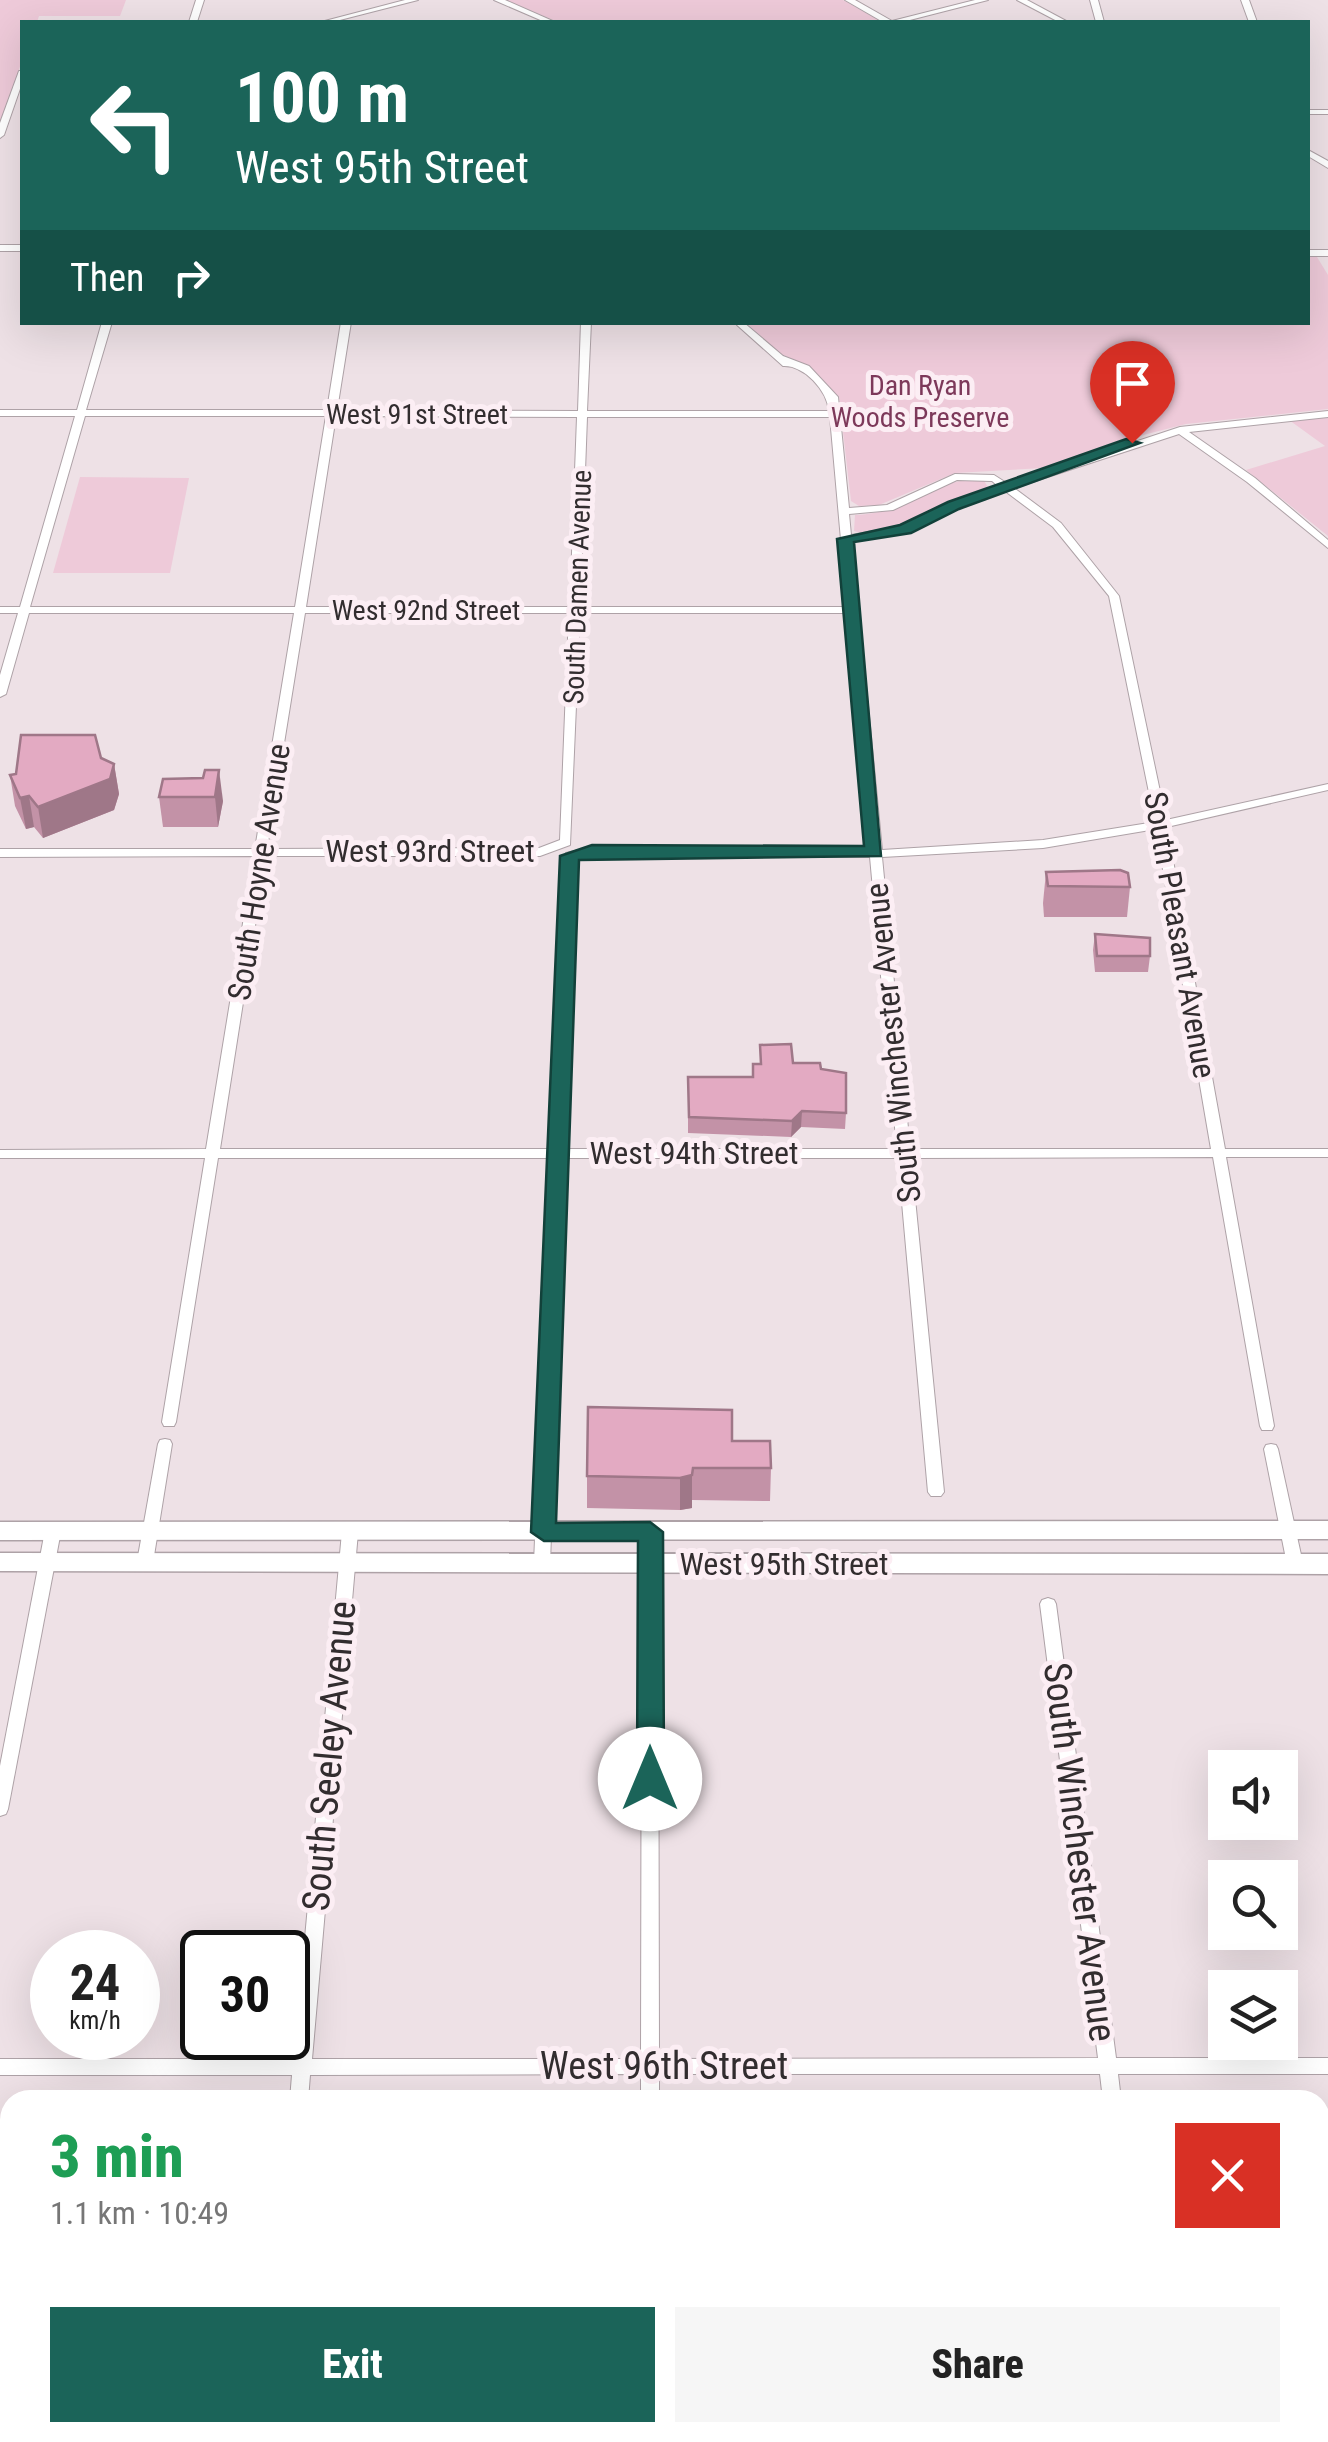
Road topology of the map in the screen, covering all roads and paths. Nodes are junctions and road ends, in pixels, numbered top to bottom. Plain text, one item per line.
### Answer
1 (200, 0) edge
2 (414, 0) edge
3 (498, 0) edge
4 (849, 0) edge
5 (984, 0) edge
6 (1021, 0) edge
7 (536, 17) junction
8 (194, 20) edge
9 (333, 20) edge
10 (526, 20) edge
11 (544, 20) edge
12 (888, 20) edge
13 (900, 20) edge
14 (1060, 20) edge
15 (20, 79) edge
16 (8, 112) junction
17 (20, 112) edge
18 (0, 135) edge
19 (106, 325) edge
20 (345, 325) edge
21 (586, 325) edge
22 (743, 325) edge
23 (0, 413) edge
24 (81, 414) junction
25 (330, 414) junction
26 (583, 414) junction
27 (834, 414) junction
28 (1328, 414) edge
29 (1180, 430) junction
30 (1009, 486) junction
31 (844, 511) junction
32 (846, 539) junction
33 (1328, 545) edge
34 (0, 610) edge
35 (24, 610) junction
36 (300, 610) junction
37 (576, 610) junction
38 (853, 610) junction
39 (0, 694) edge
40 (1328, 787) edge
41 (1162, 826) junction
42 (564, 851) junction
43 (264, 852) junction
44 (874, 852) junction
45 (0, 853) edge
46 (904, 1153) junction
47 (1218, 1153) junction
48 (1328, 1153) edge
49 (0, 1154) edge
50 (212, 1154) junction
51 (558, 1154) junction
52 (169, 1422) dead end
53 (1267, 1426) dead end
54 (165, 1444) dead end
55 (1271, 1450) dead end
56 (936, 1492) dead end
57 (1288, 1530) junction
58 (1328, 1530) edge
59 (0, 1531) edge
60 (53, 1531) junction
61 (150, 1531) junction
62 (350, 1532) junction
63 (544, 1532) junction
64 (650, 1532) junction
65 (0, 1562) edge
66 (48, 1562) junction
67 (145, 1562) junction
68 (346, 1562) junction
69 (542, 1563) junction
70 (650, 1563) junction
71 (1295, 1564) junction
72 (1328, 1564) edge
73 (1048, 1604) dead end
74 (0, 1809) edge
75 (302, 2066) junction
76 (650, 2066) junction
77 (1108, 2066) junction
78 (1328, 2066) edge
79 (0, 2067) edge
80 (299, 2090) edge
81 (650, 2090) edge
82 (1111, 2090) edge

1 - 8 street
2 - 9 street
3 - 7 street
4 - 12 street
5 - 13 street
6 - 14 street
7 - 10 street
7 - 11 street
15 - 16 street
16 - 17 street
16 - 18 street
19 - 24 street
20 - 25 street, South Hoyne Avenue
21 - 26 street, South Damen Avenue
22 - 27 street
23 - 24 street, West 91st Street
24 - 25 street, West 91st Street
24 - 35 street
25 - 26 street, West 91st Street
25 - 36 street, South Hoyne Avenue
26 - 27 street, West 91st Street
26 - 37 street, South Damen Avenue
27 - 31 street, South Winchester Avenue
28 - 29 street
29 - 30 street
29 - 33 street
30 - 31 street
30 - 32 street
30 - 41 street, South Pleasant Avenue
31 - 32 street, South Winchester Avenue
32 - 38 street, South Winchester Avenue
34 - 35 street, West 92nd Street
35 - 36 street, West 92nd Street
35 - 39 street
36 - 37 street, West 92nd Street
36 - 43 street, South Hoyne Avenue
37 - 38 street, West 92nd Street
37 - 42 street, South Damen Avenue
38 - 44 street, South Winchester Avenue
40 - 41 street, West 93rd Street
41 - 44 street, West 93rd Street
41 - 47 street, South Pleasant Avenue
42 - 43 street, West 93rd Street
42 - 44 street, West 93rd Street
42 - 51 street, South Damen Avenue
43 - 45 street, West 93rd Street
43 - 50 street, South Hoyne Avenue
44 - 46 street, South Winchester Avenue
46 - 47 street, West 94th Street
46 - 51 street, West 94th Street
46 - 56 street, South Winchester Avenue
47 - 48 street, West 94th Street
47 - 53 street, South Pleasant Avenue
49 - 50 street, West 94th Street
50 - 51 street, West 94th Street
50 - 52 street, South Hoyne Avenue
51 - 63 street, South Damen Avenue
54 - 61 street
55 - 57 street
57 - 58 main road, West 95th Street
57 - 64 main road, West 95th Street
57 - 71 street
59 - 60 main road, West 95th Street
60 - 61 main road, West 95th Street
60 - 66 street
61 - 62 main road, West 95th Street
61 - 67 street
62 - 63 main road, West 95th Street
62 - 68 street, South Seeley Avenue
63 - 64 main road, West 95th Street
63 - 69 street, South Damen Avenue
64 - 70 street
65 - 66 main road, West 95th Street
66 - 67 main road, West 95th Street
66 - 74 street
67 - 68 main road, West 95th Street
68 - 69 main road, West 95th Street
68 - 75 street, South Seeley Avenue
69 - 70 main road, West 95th Street
70 - 71 main road, West 95th Street
70 - 76 street
71 - 72 main road, West 95th Street
73 - 77 street, South Winchester Avenue
75 - 76 street, West 96th Street
75 - 79 street, West 96th Street
75 - 80 street, South Seeley Avenue
76 - 77 street, West 96th Street
76 - 81 street
77 - 78 street, West 96th Street
77 - 82 street, South Winchester Avenue

